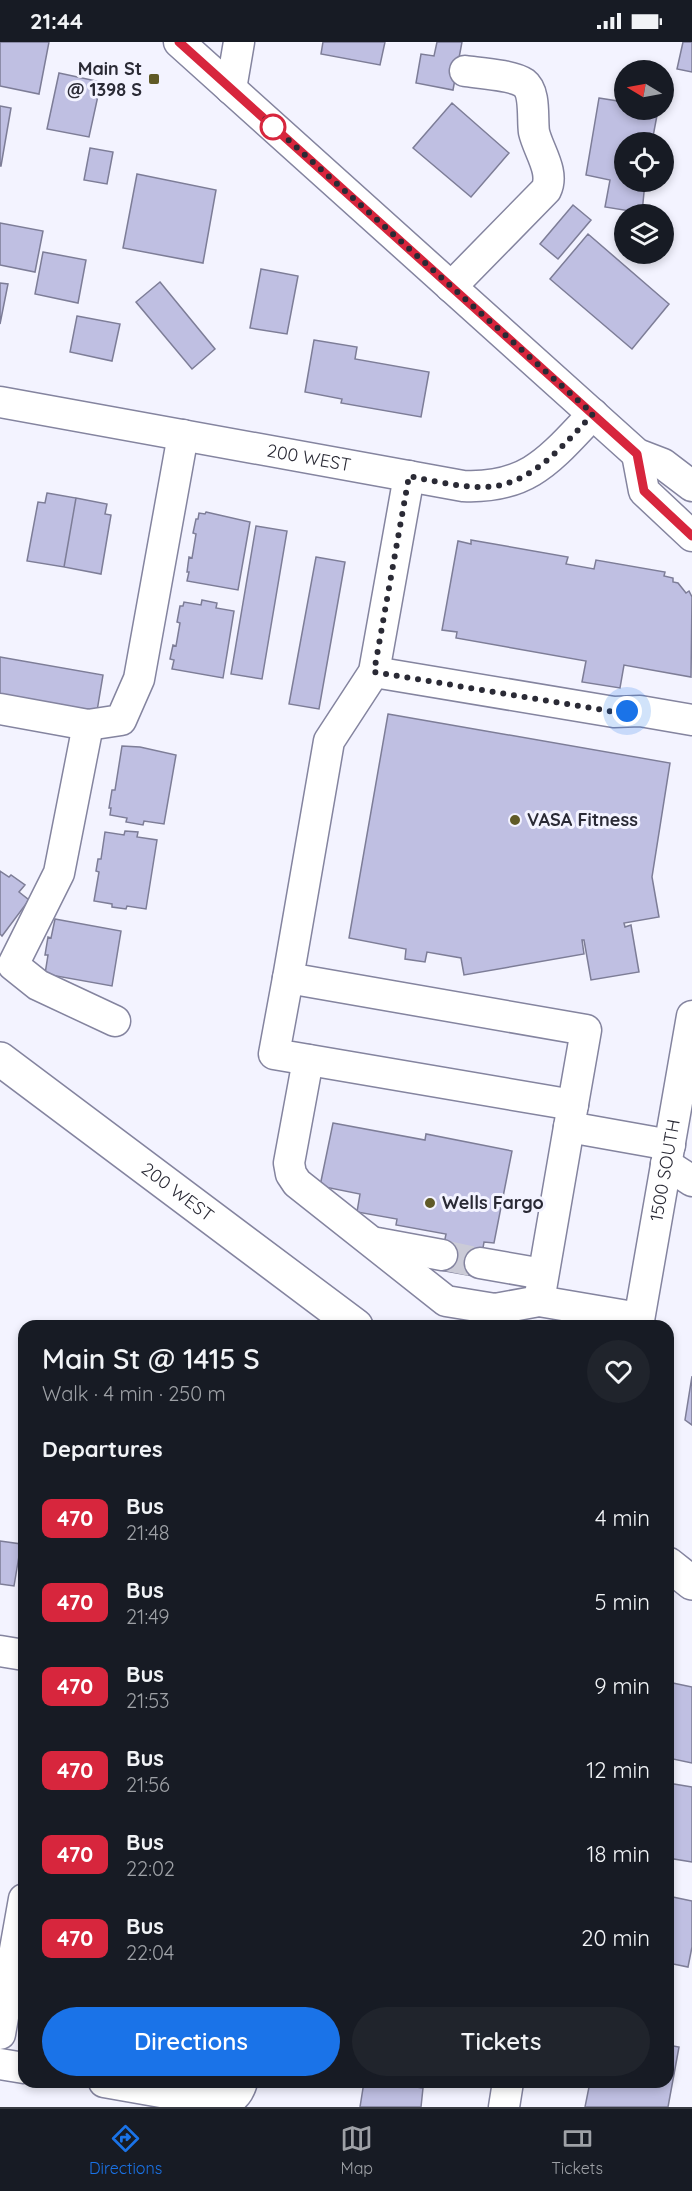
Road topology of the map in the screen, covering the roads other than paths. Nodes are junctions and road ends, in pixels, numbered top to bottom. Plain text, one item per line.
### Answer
1 (179, 42) edge
2 (240, 42) edge
3 (465, 70) dead end
4 (231, 89) junction
5 (451, 287) junction
6 (0, 402) edge
7 (593, 414) junction
8 (183, 435) junction
9 (637, 454) junction
10 (409, 476) junction
11 (692, 486) edge
12 (692, 536) edge
13 (374, 672) junction
14 (0, 709) edge
15 (692, 720) edge
16 (88, 725) junction
17 (288, 978) junction
18 (692, 1016) edge
19 (115, 1021) dead end
20 (0, 1059) edge
21 (308, 1060) junction
22 (571, 1116) junction
23 (668, 1154) junction
24 (692, 1181) edge
25 (371, 1242) junction
26 (442, 1256) tunnel mouth
27 (480, 1263) tunnel mouth
28 (541, 1288) junction
29 (446, 1301) junction
30 (573, 1317) edge
31 (348, 1320) edge
32 (478, 1320) edge
33 (613, 1320) edge
34 (639, 1320) edge
35 (674, 1569) edge
36 (692, 1583) edge
37 (0, 1651) edge
38 (18, 1654) edge
39 (18, 1933) edge
40 (0, 2034) edge
41 (0, 2064) edge
42 (18, 2067) edge
43 (135, 2088) edge
44 (241, 2088) edge
45 (507, 2088) edge
46 (217, 2104) edge
47 (504, 2107) edge

1 - 4 street
2 - 4 street
3 - 5 street
4 - 5 street
5 - 7 street
6 - 8 street, 200 WEST
7 - 9 street
7 - 10 street, 200 WEST
8 - 10 street, 200 WEST
8 - 16 street
9 - 11 street
9 - 12 street
10 - 13 street
13 - 15 street
13 - 17 street
14 - 16 street
16 - 19 street
17 - 21 street
17 - 22 street
18 - 23 street, 1500 SOUTH
20 - 31 main road, 200 WEST
21 - 22 street
21 - 25 street
22 - 23 street
22 - 28 street
23 - 24 street
23 - 34 street, 1500 SOUTH
25 - 26 street
25 - 29 street
27 - 28 street
28 - 29 street
28 - 30 street
29 - 32 street
30 - 33 street
35 - 36 main road
37 - 38 street
39 - 40 street
41 - 42 street
43 - 46 street
44 - 46 street
45 - 47 street

